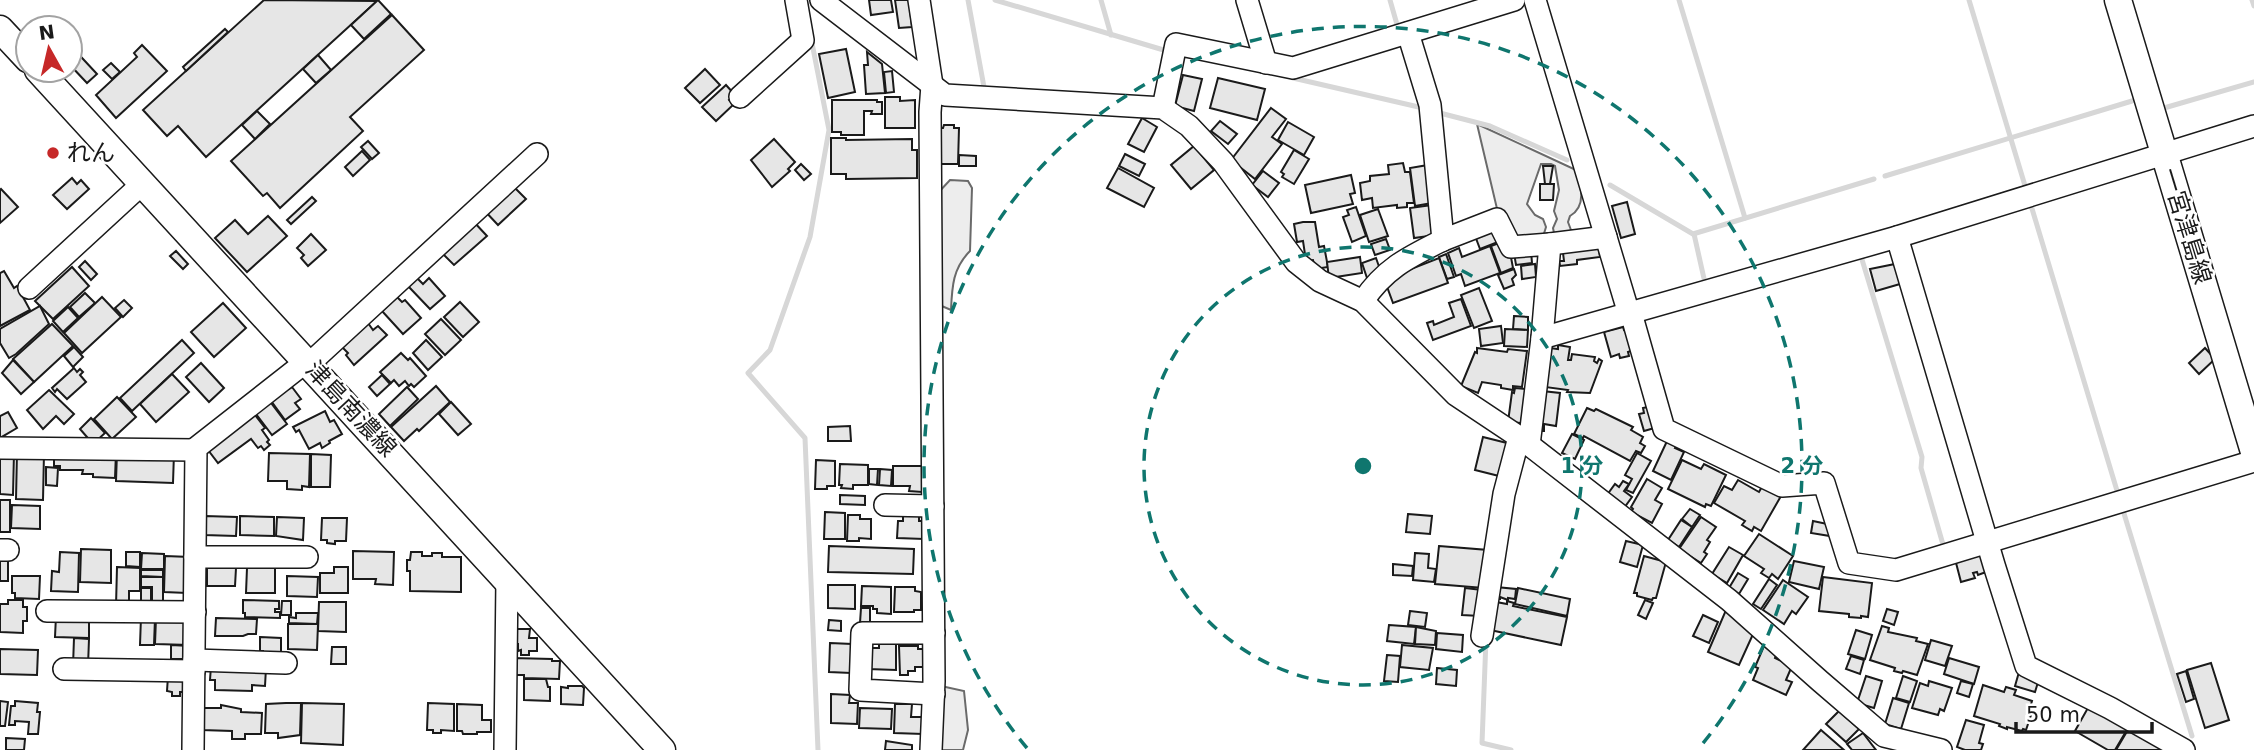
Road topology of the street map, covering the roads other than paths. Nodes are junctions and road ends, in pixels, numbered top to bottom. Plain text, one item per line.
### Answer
1 (796, 0) edge
2 (821, 0) edge
3 (919, 0) edge
4 (1247, 0) edge
5 (1514, 0) edge
6 (1535, 0) edge
7 (2118, 0) edge
8 (0, 29) edge
9 (1408, 33) junction
10 (14, 44) edge
11 (1266, 63) junction
12 (51, 84) edge
13 (932, 85) junction
14 (740, 97) dead end
15 (1163, 108) junction
16 (2254, 126) edge
17 (2164, 153) junction
18 (537, 154) dead end
19 (142, 184) junction
20 (1606, 237) junction
21 (1898, 237) junction
22 (1443, 240) junction
23 (1550, 244) junction
24 (29, 288) dead end
25 (1363, 301) junction
26 (1630, 313) junction
27 (1542, 338) junction
28 (308, 363) junction
29 (1524, 441) junction
30 (0, 448) edge
31 (196, 450) junction
32 (2254, 452) edge
33 (2254, 461) edge
34 (885, 505) dead end
35 (933, 506) junction
36 (1987, 543) junction
37 (195, 557) junction
38 (307, 557) dead end
39 (507, 579) junction
40 (47, 611) dead end
41 (195, 612) junction
42 (934, 633) junction
43 (1482, 636) dead end
44 (286, 663) dead end
45 (194, 665) junction
46 (64, 669) dead end
47 (934, 694) junction
48 (193, 750) edge
49 (505, 750) edge
50 (662, 750) edge
51 (931, 750) edge
52 (1941, 750) edge
53 (2184, 750) edge

1 - 14 street
2 - 13 street
3 - 13 street
4 - 11 street
5 - 9 street
6 - 20 street
7 - 17 main road, 一宮津島線
8 - 10 main road
9 - 11 street
9 - 22 street
11 - 15 street
12 - 19 main road, 津島南濃線
13 - 15 street
13 - 35 street
15 - 25 street
16 - 17 street
17 - 21 street
17 - 32 main road, 一宮津島線
18 - 28 street
19 - 24 street
19 - 28 main road, 津島南濃線
20 - 23 street
20 - 26 street
21 - 26 street
21 - 36 street
22 - 23 street
22 - 25 street
23 - 27 street
25 - 29 street
26 - 27 street
26 - 36 street
27 - 29 street
28 - 31 street
28 - 39 main road, 津島南濃線
29 - 43 street
29 - 52 street
30 - 31 street
31 - 37 street
33 - 36 street
34 - 35 street
35 - 42 street
36 - 53 street
37 - 38 street
37 - 41 street
39 - 49 street
39 - 50 main road, 津島南濃線
40 - 41 street
41 - 45 street
42 - 47 street
42 - 47 street
44 - 45 street
45 - 46 street
45 - 48 street
47 - 51 street

